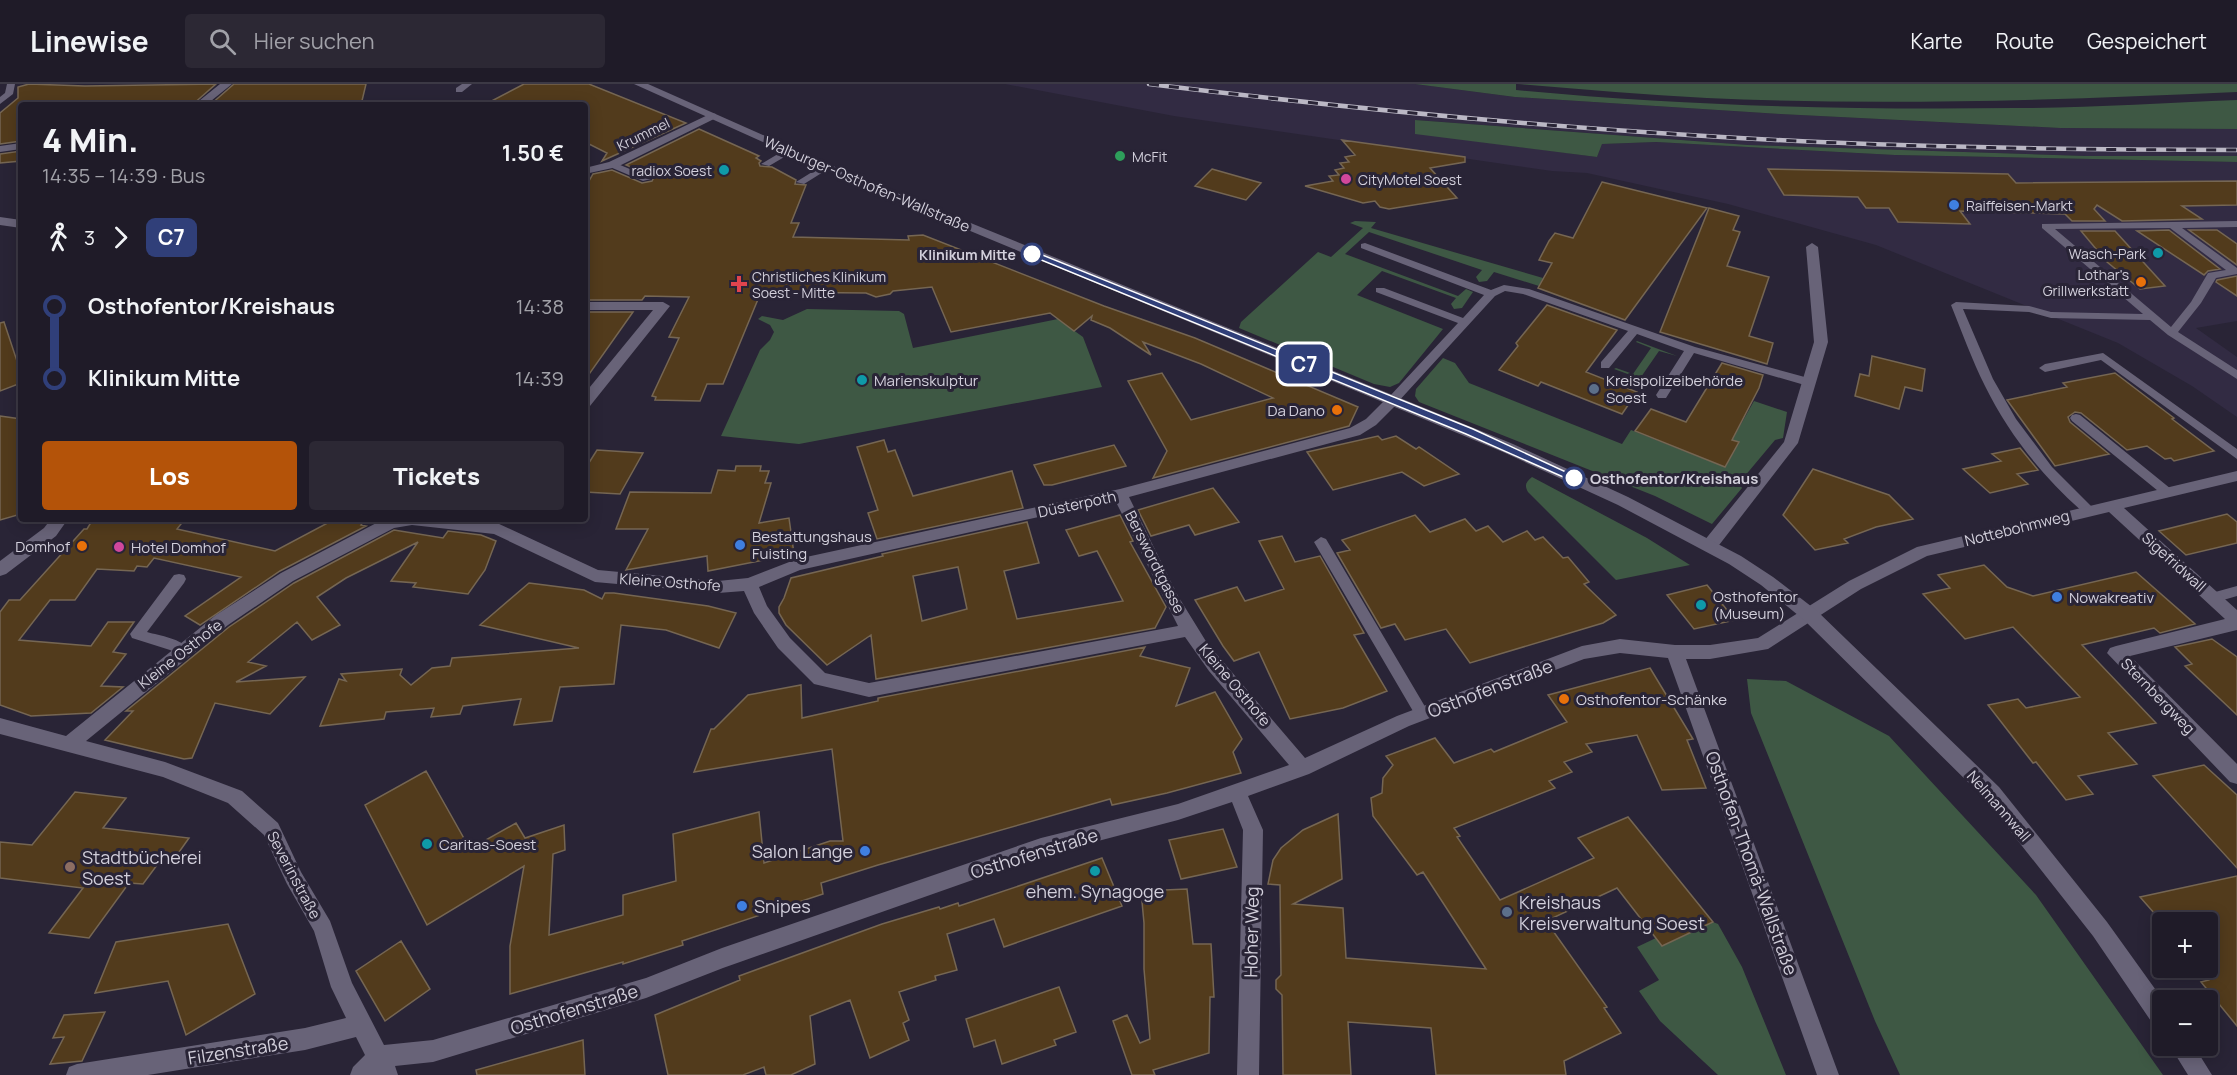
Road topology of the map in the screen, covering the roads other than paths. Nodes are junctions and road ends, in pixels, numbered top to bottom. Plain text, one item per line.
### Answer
1 (11, 84) edge
2 (227, 84) edge
3 (468, 84) edge
4 (639, 84) edge
5 (459, 90) dead end
6 (0, 101) edge
7 (202, 102) edge
8 (712, 116) junction
9 (18, 146) edge
10 (0, 149) edge
11 (788, 151) junction
12 (766, 164) dead end
13 (614, 165) junction
14 (825, 167) junction
15 (588, 170) edge
16 (646, 179) dead end
17 (801, 182) dead end
18 (0, 221) edge
19 (18, 224) edge
20 (2237, 224) edge
21 (2170, 225) junction
22 (1365, 246) dead end
23 (1812, 247) dead end
24 (2236, 271) edge
25 (1380, 290) dead end
26 (1491, 294) junction
27 (588, 306) edge
28 (2153, 316) junction
29 (1464, 322) junction
30 (1635, 330) junction
31 (2172, 333) junction
32 (1691, 349) junction
33 (1605, 365) dead end
34 (2045, 368) dead end
35 (2237, 375) edge
36 (1808, 382) junction
37 (1662, 395) dead end
38 (588, 398) edge
39 (1393, 400) junction
40 (2076, 418) dead end
41 (2237, 455) edge
42 (2237, 476) edge
43 (2167, 492) junction
44 (1120, 494) junction
45 (2111, 505) junction
46 (2089, 510) junction
47 (58, 522) edge
48 (396, 522) edge
49 (465, 522) edge
50 (501, 524) edge
51 (1321, 542) dead end
52 (1710, 545) junction
53 (0, 570) edge
54 (179, 579) dead end
55 (750, 584) junction
56 (2237, 591) edge
57 (2213, 598) junction
58 (1810, 615) junction
59 (2237, 622) edge
60 (1189, 630) junction
61 (183, 651) junction
62 (1675, 652) junction
63 (1710, 652) joint
64 (1422, 714) junction
65 (0, 726) edge
66 (69, 744) junction
67 (1302, 768) junction
68 (2237, 776) edge
69 (1237, 792) junction
70 (2152, 1003) edge
71 (361, 1025) junction
72 (2188, 1056) edge
73 (382, 1066) edge
74 (77, 1075) edge
75 (361, 1075) edge
76 (1248, 1075) edge
77 (1828, 1075) edge
78 (2201, 1075) edge

1 - 6 lane
2 - 7 street
3 - 5 lane
4 - 8 street, Walburger-Osthofen-Wallstraße
8 - 11 street, Walburger-Osthofen-Wallstraße
8 - 13 street, Krummel
9 - 10 street
11 - 12 lane
11 - 14 street, Walburger-Osthofen-Wallstraße
13 - 15 street, Krummel
13 - 16 lane
14 - 17 lane
14 - 39 street, Walburger-Osthofen-Wallstraße
18 - 19 street
20 - 21 lane
21 - 24 lane
21 - 28 lane
22 - 26 lane
23 - 36 street
24 - 31 lane
25 - 29 lane
26 - 29 lane
26 - 30 lane
27 - 38 street
28 - 31 lane
28 - 46 lane
29 - 39 lane
30 - 32 lane
30 - 33 lane
31 - 35 lane
32 - 36 lane
32 - 37 lane
34 - 41 lane
36 - 52 street
39 - 44 street, Düsterpoth
39 - 52 street, Walburger-Osthofen-Wallstraße
40 - 43 lane
42 - 43 street, Nottebohmweg
43 - 45 street, Nottebohmweg
44 - 55 street, Düsterpoth
44 - 60 street, Berswordtgasse
45 - 46 street, Nottebohmweg
45 - 57 street, Sigefridwall
46 - 58 street, Nottebohmweg
47 - 53 street
48 - 61 street, Kleine Osthofe
49 - 50 street, Kleine Osthofe
50 - 55 street, Kleine Osthofe
51 - 64 lane
52 - 58 street, Walburger-Osthofen-Wallstraße
54 - 61 lane
55 - 60 street, Kleine Osthofe
56 - 57 lane
57 - 59 street, Sigefridwall
58 - 63 street, Nottebohmweg
58 - 70 street, Nelmannwall
59 - 68 street, Sternbergweg
60 - 67 street, Kleine Osthofe
61 - 66 street, Kleine Osthofe
62 - 63 street, Osthofenstraße
62 - 64 street, Osthofenstraße
62 - 77 street, Osthofen-Thomä-Wallstraße
64 - 67 street, Osthofenstraße
65 - 66 street, Severinstraße
66 - 71 street, Severinstraße
67 - 69 street, Osthofenstraße
69 - 73 street, Osthofenstraße
69 - 76 street, Hoher Weg
71 - 73 street, Severinstraße
71 - 74 street, Filzenstraße
72 - 78 street
73 - 75 street

